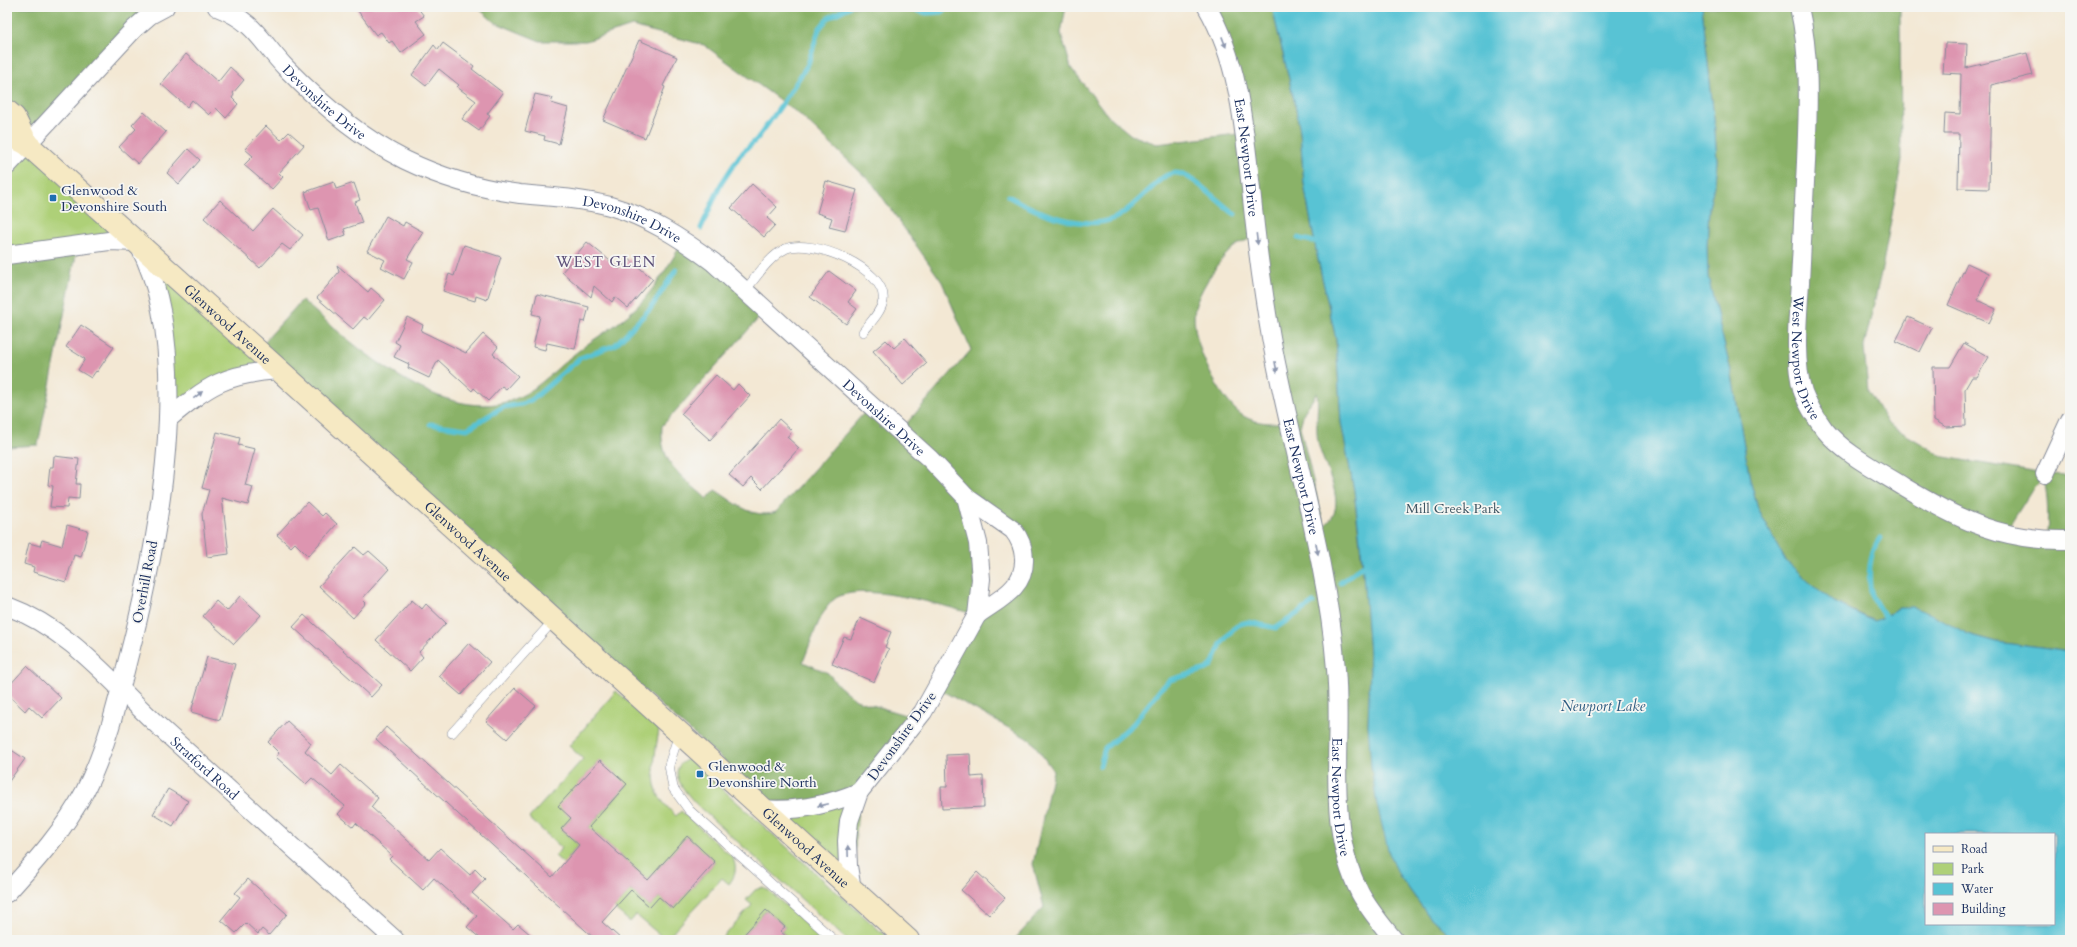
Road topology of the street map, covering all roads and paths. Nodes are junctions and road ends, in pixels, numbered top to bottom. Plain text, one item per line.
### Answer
1 (138, 7) edge
2 (165, 7) edge
3 (217, 7) edge
4 (247, 7) edge
5 (1207, 7) edge
6 (1799, 7) edge
7 (134, 29) junction
8 (255, 29) junction
9 (7, 111) edge
10 (7, 134) edge
11 (27, 144) junction
12 (7, 166) edge
13 (137, 242) junction
14 (7, 255) edge
15 (745, 291) junction
16 (863, 332) dead end
17 (279, 370) junction
18 (168, 419) junction
19 (2070, 420) edge
20 (2045, 474) dead end
21 (966, 497) junction
22 (2070, 540) edge
23 (7, 606) edge
24 (977, 615) junction
25 (554, 620) junction
26 (120, 689) junction
27 (452, 733) dead end
28 (680, 733) junction
29 (859, 792) junction
30 (764, 809) junction
31 (852, 890) junction
32 (7, 893) edge
33 (395, 940) edge
34 (834, 940) edge
35 (908, 940) edge
36 (1394, 940) edge

1 - 7 street
2 - 7 street
3 - 8 street, Devonshire Drive
4 - 8 street, Devonshire Drive
5 -> 36 street, East Newport Drive
6 - 22 street, West Newport Drive
7 - 11 street
8 - 15 street, Devonshire Drive
9 - 11 street, Glenwood Avenue
10 - 11 street, Glenwood Avenue
11 - 12 street
11 - 13 street, Glenwood Avenue
13 - 14 street
13 - 17 street, Glenwood Avenue
13 - 18 street, Overhill Road
15 - 16 lane
15 - 21 street, Devonshire Drive
18 -> 17 street
17 - 25 street, Glenwood Avenue
18 - 26 street, Overhill Road
19 - 20 street
21 - 24 street, Devonshire Drive
21 - 24 street, Devonshire Drive
23 - 26 street, Stratford Road
24 - 29 street, Devonshire Drive
25 - 27 lane
25 - 28 street, Glenwood Avenue
26 - 32 street, Overhill Road
26 - 33 street, Stratford Road
28 - 30 street, Glenwood Avenue
28 - 34 lane
29 -> 30 street, Devonshire Drive
31 -> 29 street, Devonshire Drive
30 - 31 street, Glenwood Avenue
31 - 35 street, Glenwood Avenue

